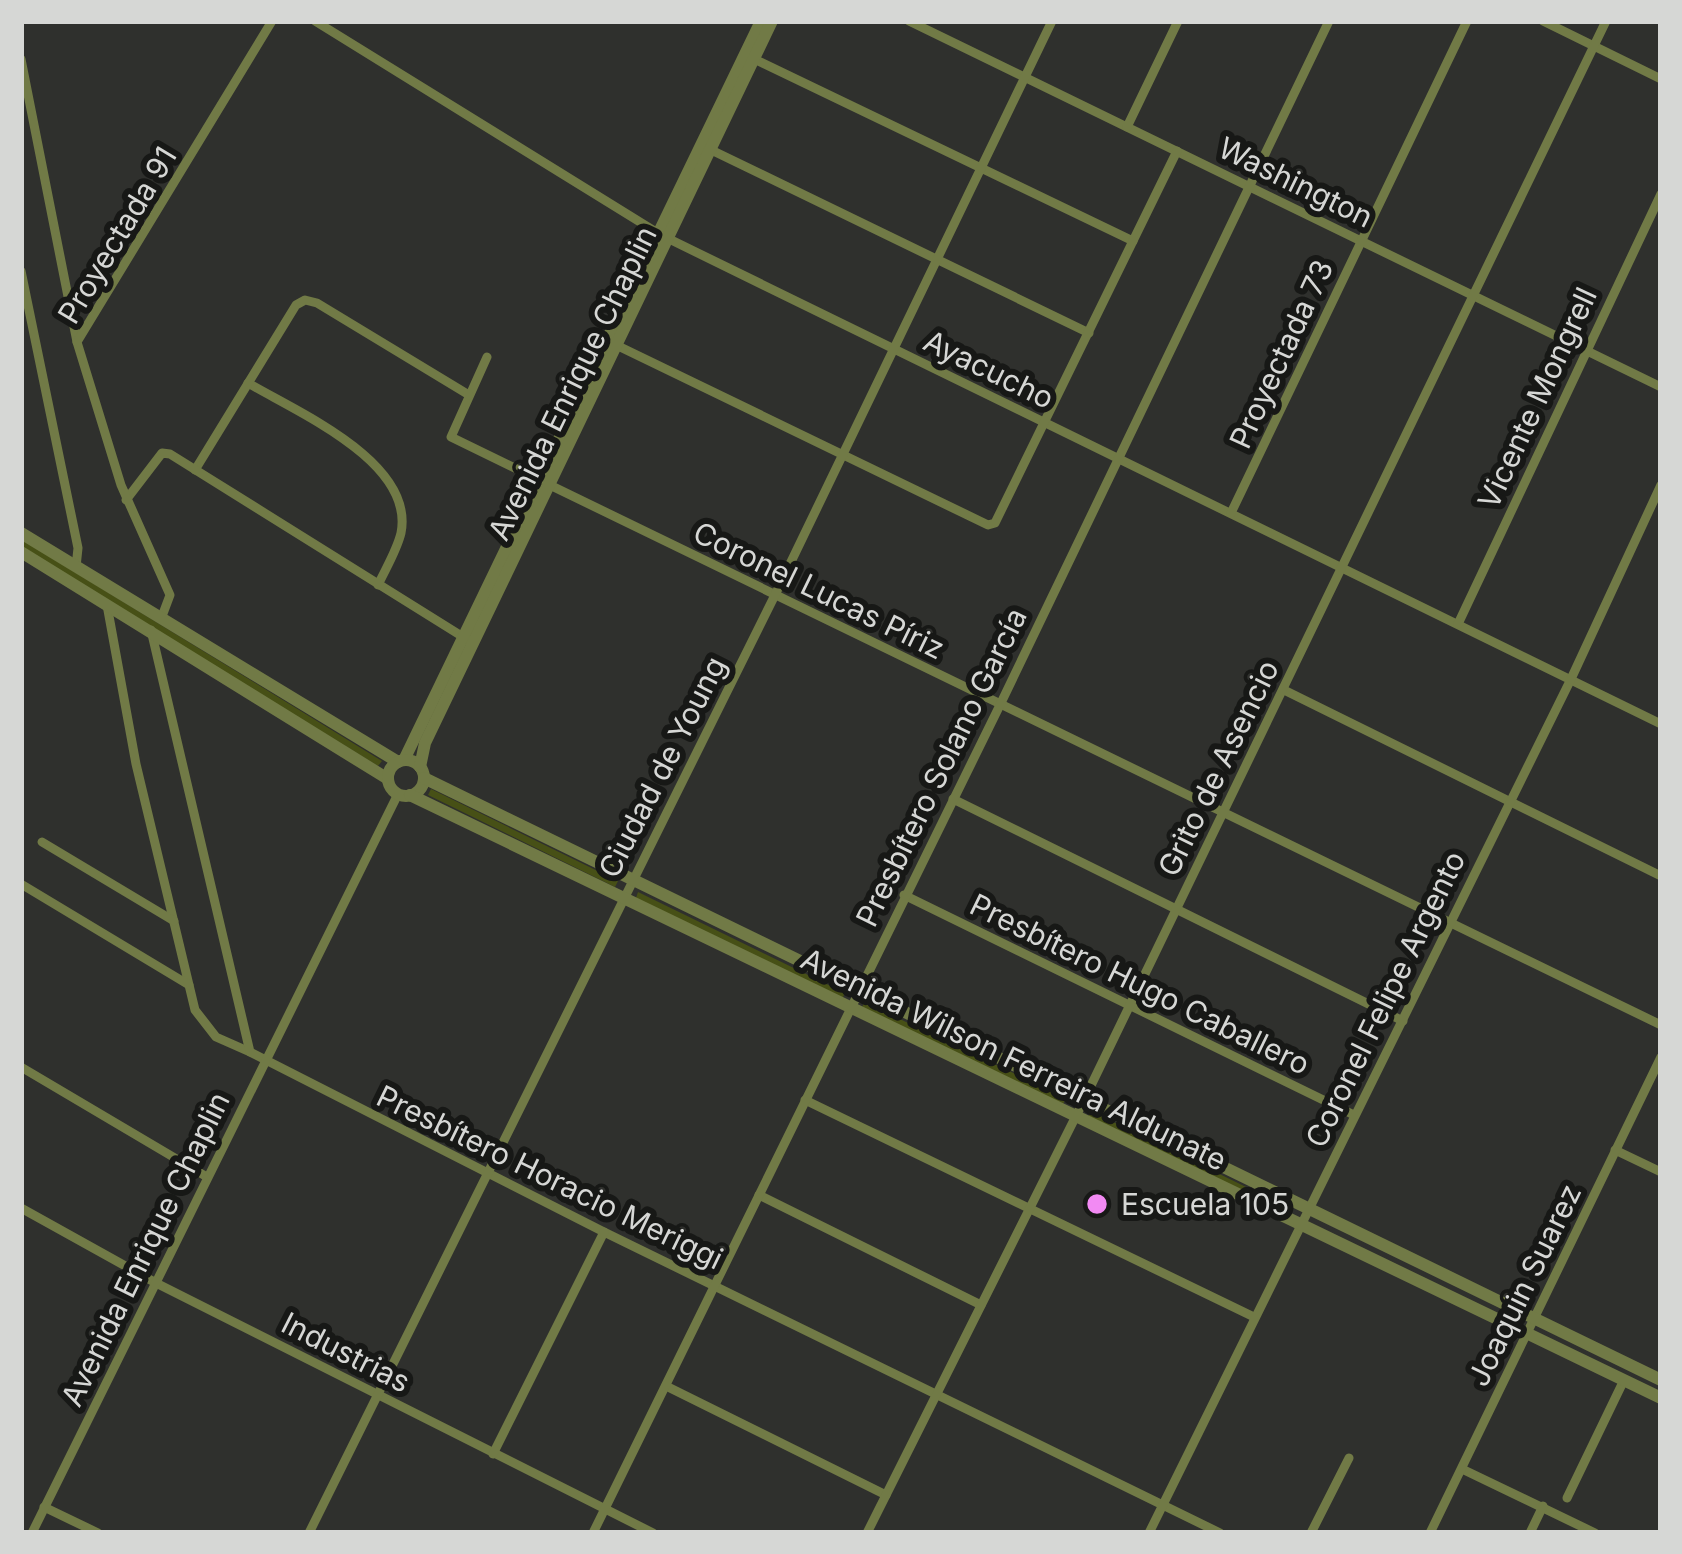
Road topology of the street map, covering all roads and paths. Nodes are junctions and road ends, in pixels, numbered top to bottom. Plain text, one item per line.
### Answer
1 (272, 21) edge
2 (315, 21) edge
3 (761, 21) edge
4 (772, 21) edge
5 (909, 21) edge
6 (1052, 21) edge
7 (1178, 21) edge
8 (1329, 21) edge
9 (1467, 21) edge
10 (1543, 21) edge
11 (1606, 21) edge
12 (924, 24) edge
13 (1594, 46) junction
14 (750, 56) junction
15 (21, 59) edge
16 (1025, 77) junction
17 (1661, 79) edge
18 (1127, 127) junction
19 (706, 148) junction
20 (1177, 151) junction
21 (979, 168) junction
22 (1249, 185) junction
23 (1661, 194) edge
24 (664, 237) junction
25 (1133, 241) junction
26 (1362, 241) junction
27 (935, 260) junction
28 (21, 271) edge
29 (1474, 295) junction
30 (1089, 333) junction
31 (77, 342) junction
32 (613, 344) junction
33 (893, 349) junction
34 (1585, 350) junction
35 (487, 357) dead end
36 (248, 383) junction
37 (1661, 387) edge
38 (469, 395) junction
39 (1046, 424) junction
40 (843, 454) junction
41 (1118, 458) junction
42 (195, 470) junction
43 (545, 484) junction
44 (1661, 484) edge
45 (126, 500) junction
46 (1232, 513) junction
47 (21, 533) edge
48 (21, 552) edge
49 (76, 567) junction
50 (1342, 569) junction
51 (378, 584) junction
52 (775, 596) junction
53 (107, 605) junction
54 (156, 624) junction
55 (1458, 624) junction
56 (468, 640) junction
57 (1571, 680) junction
58 (1284, 690) junction
59 (1000, 705) junction
60 (1661, 724) edge
61 (401, 761) junction
62 (422, 773) junction
63 (388, 779) junction
64 (404, 794) junction
65 (953, 799) junction
66 (1509, 802) junction
67 (1223, 811) junction
68 (42, 842) dead end
69 (1661, 876) edge
70 (631, 881) junction
71 (21, 884) edge
72 (904, 895) junction
73 (624, 896) junction
74 (1176, 909) junction
75 (174, 921) junction
76 (1451, 922) junction
77 (189, 985) junction
78 (857, 991) junction
79 (849, 1006) junction
80 (1129, 1006) junction
81 (1403, 1021) junction
82 (1661, 1025) edge
83 (250, 1052) junction
84 (1661, 1057) edge
85 (266, 1061) junction
86 (21, 1067) edge
87 (805, 1100) junction
88 (1084, 1100) junction
89 (1076, 1115) junction
90 (1354, 1115) junction
91 (1615, 1150) junction
92 (1661, 1172) edge
93 (488, 1173) junction
94 (207, 1177) junction
95 (759, 1195) junction
96 (21, 1208) edge
97 (1029, 1208) junction
98 (1308, 1210) junction
99 (1300, 1226) junction
100 (604, 1232) junction
101 (156, 1283) junction
102 (716, 1286) junction
103 (982, 1305) junction
104 (1254, 1317) junction
105 (1534, 1318) junction
106 (1526, 1334) junction
107 (1624, 1380) junction
108 (1661, 1381) edge
109 (666, 1386) junction
110 (379, 1395) junction
111 (937, 1395) junction
112 (1661, 1398) edge
113 (493, 1454) junction
114 (1349, 1458) dead end
115 (1462, 1469) junction
116 (886, 1495) junction
117 (1567, 1498) dead end
118 (1162, 1504) junction
119 (1543, 1506) junction
120 (44, 1507) junction
121 (605, 1509) junction
122 (32, 1533) edge
123 (98, 1533) edge
124 (309, 1533) edge
125 (593, 1533) edge
126 (653, 1533) edge
127 (867, 1533) edge
128 (1149, 1533) edge
129 (1220, 1533) edge
130 (1311, 1533) edge
131 (1430, 1533) edge
132 (1530, 1533) edge
133 (1594, 1533) edge

1 - 31 street, Proyectada 91
2 - 24 street, Ayacucho
3 - 14 street, Avenida Enrique Chaplin
4 - 14 street, Avenida Enrique Chaplin
5 - 12 street, Washington
6 - 16 street, Ciudad de Young
7 - 18 street
8 - 22 street, Presbítero Solano García
9 - 26 street, Proyectada 73
10 - 13 street
11 - 13 street, Grito de Asencio
12 - 16 street, Washington
13 - 17 street
13 - 29 street, Grito de Asencio
14 - 19 street, Avenida Enrique Chaplin
14 - 21 street
15 - 31 street
16 - 18 street, Washington
16 - 21 street, Ciudad de Young
18 - 20 street, Washington
19 - 24 street, Avenida Enrique Chaplin
19 - 27 street
20 - 22 street, Washington
20 - 25 street
21 - 25 street
21 - 27 street, Ciudad de Young
22 - 26 street, Washington
22 - 41 street, Presbítero Solano García
23 - 34 street, Vicente Mongrell
24 - 32 street, Avenida Enrique Chaplin
24 - 33 street, Ayacucho
25 - 30 street
26 - 29 street, Washington
26 - 46 street, Proyectada 73
27 - 30 street
27 - 33 street, Ciudad de Young
28 - 49 street
29 - 34 street, Washington
29 - 50 street, Grito de Asencio
30 - 39 street
31 - 45 street, Proyectada 91
32 - 40 street
32 - 43 street, Avenida Enrique Chaplin
33 - 39 street, Ayacucho
33 - 40 street, Ciudad de Young
34 - 37 street, Washington
34 - 55 street, Vicente Mongrell
35 - 38 street, Coronel Lucas Píriz
36 - 38 street
36 - 42 street
36 - 51 street
38 - 43 street, Coronel Lucas Píriz
39 - 40 street
39 - 41 street, Ayacucho
40 - 52 street, Ciudad de Young
41 - 46 street, Ayacucho
41 - 59 street, Presbítero Solano García
42 - 45 street
42 - 51 street
43 - 52 street, Coronel Lucas Píriz
43 - 56 street, Avenida Enrique Chaplin
44 - 57 street, Coronel Felipe Argento
45 - 54 street, Proyectada 91
46 - 50 street, Ayacucho
47 - 49 street
48 - 53 street
49 - 54 street
50 - 55 street, Ayacucho
50 - 58 street, Grito de Asencio
51 - 56 street
52 - 59 street, Coronel Lucas Píriz
52 - 70 street, Ciudad de Young
53 - 54 street
53 - 75 street, Presbítero Horacio Meriggi
54 - 61 street
54 - 63 street
54 - 83 street
55 - 57 street, Ayacucho
56 - 61 street, Avenida Enrique Chaplin
56 - 62 street, Avenida Enrique Chaplin
57 - 60 street, Ayacucho
57 - 66 street, Coronel Felipe Argento
58 - 66 street
58 - 67 street, Grito de Asencio
59 - 65 street, Presbítero Solano García
59 - 67 street, Coronel Lucas Píriz
61 - 62 street, Avenida Wilson Ferreira Aldunate
61 - 63 street, Avenida Enrique Chaplin
62 - 64 street, Avenida Enrique Chaplin
62 - 70 street, Avenida Wilson Ferreira Aldunate
63 - 64 street
64 - 73 street, Avenida Wilson Ferreira Aldunate
64 - 85 street, Avenida Enrique Chaplin
65 - 72 street, Presbítero Solano García
65 - 74 street
66 - 69 street
66 - 76 street, Coronel Felipe Argento
67 - 74 street, Grito de Asencio
67 - 76 street, Coronel Lucas Píriz
68 - 75 street
70 - 73 street, Ciudad de Young
70 - 78 street, Avenida Wilson Ferreira Aldunate
71 - 77 street
72 - 78 street, Presbítero Solano García
72 - 80 street, Presbítero Hugo Caballero
73 - 79 street, Avenida Wilson Ferreira Aldunate
73 - 93 street, Ciudad de Young
74 - 80 street, Grito de Asencio
74 - 81 street
75 - 77 street, Presbítero Horacio Meriggi
76 - 81 street, Coronel Felipe Argento
76 - 82 street, Coronel Lucas Píriz
77 - 83 street, Presbítero Horacio Meriggi
78 - 79 street, Presbítero Solano García
78 - 88 street, Avenida Wilson Ferreira Aldunate
79 - 87 street, Presbítero Solano García
79 - 89 street, Avenida Wilson Ferreira Aldunate
80 - 88 street, Grito de Asencio
80 - 90 street, Presbítero Hugo Caballero
81 - 90 street, Coronel Felipe Argento
83 - 85 street, Presbítero Horacio Meriggi
84 - 91 street, Joaquin Suarez
85 - 93 street, Presbítero Horacio Meriggi
85 - 94 street, Avenida Enrique Chaplin
86 - 94 street
87 - 95 street, Presbítero Solano García
87 - 97 street
88 - 89 street, Grito de Asencio
88 - 98 street, Avenida Wilson Ferreira Aldunate
89 - 97 street, Grito de Asencio
89 - 99 street, Avenida Wilson Ferreira Aldunate
90 - 98 street, Coronel Felipe Argento
91 - 92 street
91 - 105 street, Joaquin Suarez
93 - 100 street, Presbítero Horacio Meriggi
93 - 110 street, Ciudad de Young
94 - 101 street, Avenida Enrique Chaplin
95 - 102 street, Presbítero Solano García
95 - 103 street
96 - 101 street, Industrias
97 - 103 street, Grito de Asencio
97 - 104 street
98 - 99 street, Coronel Felipe Argento
98 - 105 street, Avenida Wilson Ferreira Aldunate
99 - 104 street, Coronel Felipe Argento
99 - 106 street, Avenida Wilson Ferreira Aldunate
100 - 102 street, Presbítero Horacio Meriggi
100 - 113 street
101 - 110 street, Industrias
101 - 120 street, Avenida Enrique Chaplin
102 - 109 street, Presbítero Solano García
102 - 111 street, Presbítero Horacio Meriggi
103 - 111 street, Grito de Asencio
104 - 118 street, Coronel Felipe Argento
105 - 106 street, Joaquin Suarez
105 - 108 street, Avenida Wilson Ferreira Aldunate
106 - 107 street, Avenida Wilson Ferreira Aldunate
106 - 115 street, Joaquin Suarez
107 - 112 street, Avenida Wilson Ferreira Aldunate
107 - 117 street
109 - 116 street
109 - 121 street, Presbítero Solano García
110 - 113 street, Industrias
110 - 124 street, Ciudad de Young
111 - 116 street, Grito de Asencio
111 - 118 street, Presbítero Horacio Meriggi
113 - 121 street, Industrias
114 - 130 street
115 - 119 street
115 - 131 street, Joaquin Suarez
116 - 127 street, Grito de Asencio
118 - 128 street, Coronel Felipe Argento
118 - 129 street, Presbítero Horacio Meriggi
119 - 132 street
119 - 133 street
120 - 122 street, Avenida Enrique Chaplin
120 - 123 street
121 - 125 street, Presbítero Solano García
121 - 126 street, Industrias

